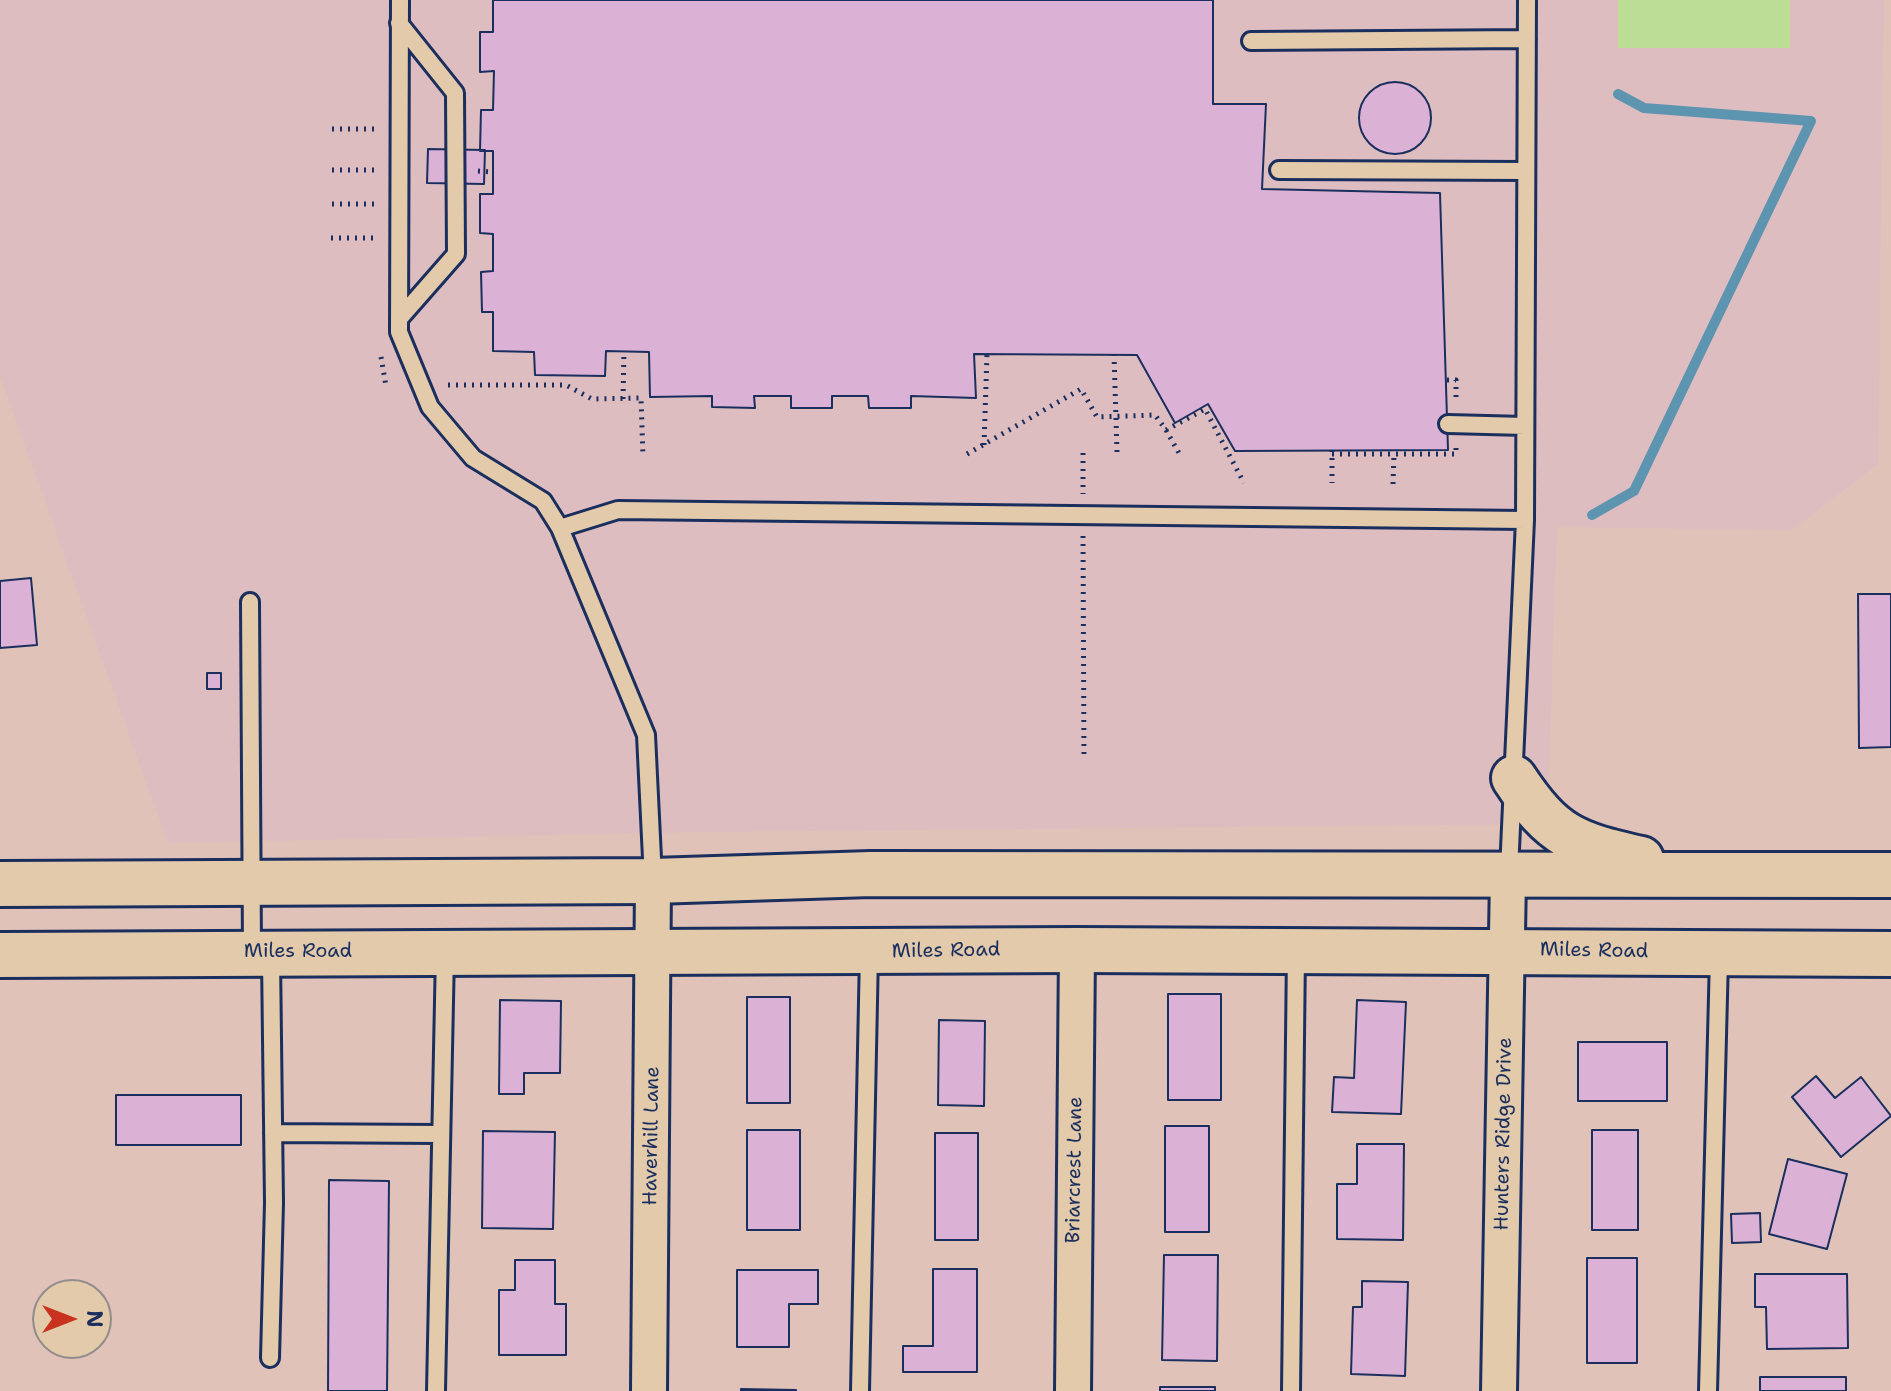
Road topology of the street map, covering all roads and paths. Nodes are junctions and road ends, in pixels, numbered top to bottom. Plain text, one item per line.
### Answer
1 (400, 0) edge
2 (1527, 0) edge
3 (399, 23) junction
4 (1527, 39) junction
5 (1251, 41) dead end
6 (332, 129) dead end
7 (378, 129) dead end
8 (332, 170) dead end
9 (374, 170) dead end
10 (1279, 170) dead end
11 (1526, 171) junction
12 (332, 204) dead end
13 (378, 204) dead end
14 (331, 238) dead end
15 (378, 238) dead end
16 (399, 319) junction
17 (624, 352) dead end
18 (987, 354) dead end
19 (1114, 354) dead end
20 (1447, 380) dead end
21 (448, 385) dead end
22 (623, 399) junction
23 (1117, 416) junction
24 (1452, 424) junction
25 (1525, 426) junction
26 (1166, 430) junction
27 (984, 445) junction
28 (1117, 452) dead end
29 (1083, 453) dead end
30 (1179, 453) dead end
31 (967, 454) dead end
32 (1394, 454) junction
33 (643, 457) dead end
34 (1244, 483) dead end
35 (1332, 483) dead end
36 (1393, 484) dead end
37 (1083, 516) junction
38 (1525, 520) junction
39 (560, 528) junction
40 (250, 602) dead end
41 (1084, 759) dead end
42 (1514, 778) junction
43 (1710, 875) junction
44 (1891, 875) edge
45 (1508, 877) junction
46 (653, 881) junction
47 (0, 884) edge
48 (252, 884) junction
49 (1077, 950) junction
50 (1296, 950) junction
51 (1508, 950) junction
52 (261, 951) junction
53 (654, 952) junction
54 (869, 952) junction
55 (445, 953) junction
56 (1719, 954) junction
57 (1891, 954) edge
58 (0, 955) edge
59 (273, 1133) junction
60 (441, 1134) junction
61 (270, 1358) dead end
62 (436, 1391) edge
63 (649, 1391) edge
64 (860, 1391) edge
65 (1073, 1391) edge
66 (1291, 1391) edge
67 (1499, 1391) edge
68 (1708, 1391) edge

1 - 3 lane
2 - 4 lane
3 - 16 lane
3 - 16 lane
4 - 5 lane
4 - 11 lane
6 - 7 path
8 - 9 path
10 - 11 lane
11 - 25 lane
12 - 13 path
14 - 15 path
16 - 39 lane
17 - 22 path
18 - 27 path
19 - 23 path
20 - 24 path
21 - 22 path
22 - 33 path
23 - 26 path
23 - 27 path
23 - 28 path
24 - 25 lane
24 - 32 path
25 - 38 lane
26 - 30 path
26 - 34 path
27 - 31 path
29 - 37 path
32 - 35 path
32 - 36 path
37 - 38 lane
37 - 39 lane
37 - 41 path
38 - 42 lane
39 - 46 lane
40 - 48 lane
42 - 43 main road
42 - 45 lane
43 - 44 main road
43 - 45 main road
45 - 46 main road
45 - 51 street, Hunters Ridge Drive
46 - 48 main road
46 - 53 street, Haverhill Lane
47 - 48 main road
48 - 52 lane
49 - 50 main road, Miles Road
49 - 54 main road, Miles Road
49 - 65 street, Briarcrest Lane
50 - 51 main road, Miles Road
50 - 66 lane
51 - 56 main road, Miles Road
51 - 67 street, Hunters Ridge Drive
52 - 55 main road, Miles Road
52 - 58 main road, Miles Road
52 - 59 lane
53 - 54 main road, Miles Road
53 - 55 main road, Miles Road
53 - 63 street, Haverhill Lane
54 - 64 lane
55 - 60 lane
56 - 57 main road, Miles Road
56 - 68 lane
59 - 60 lane
59 - 61 lane
60 - 62 lane

